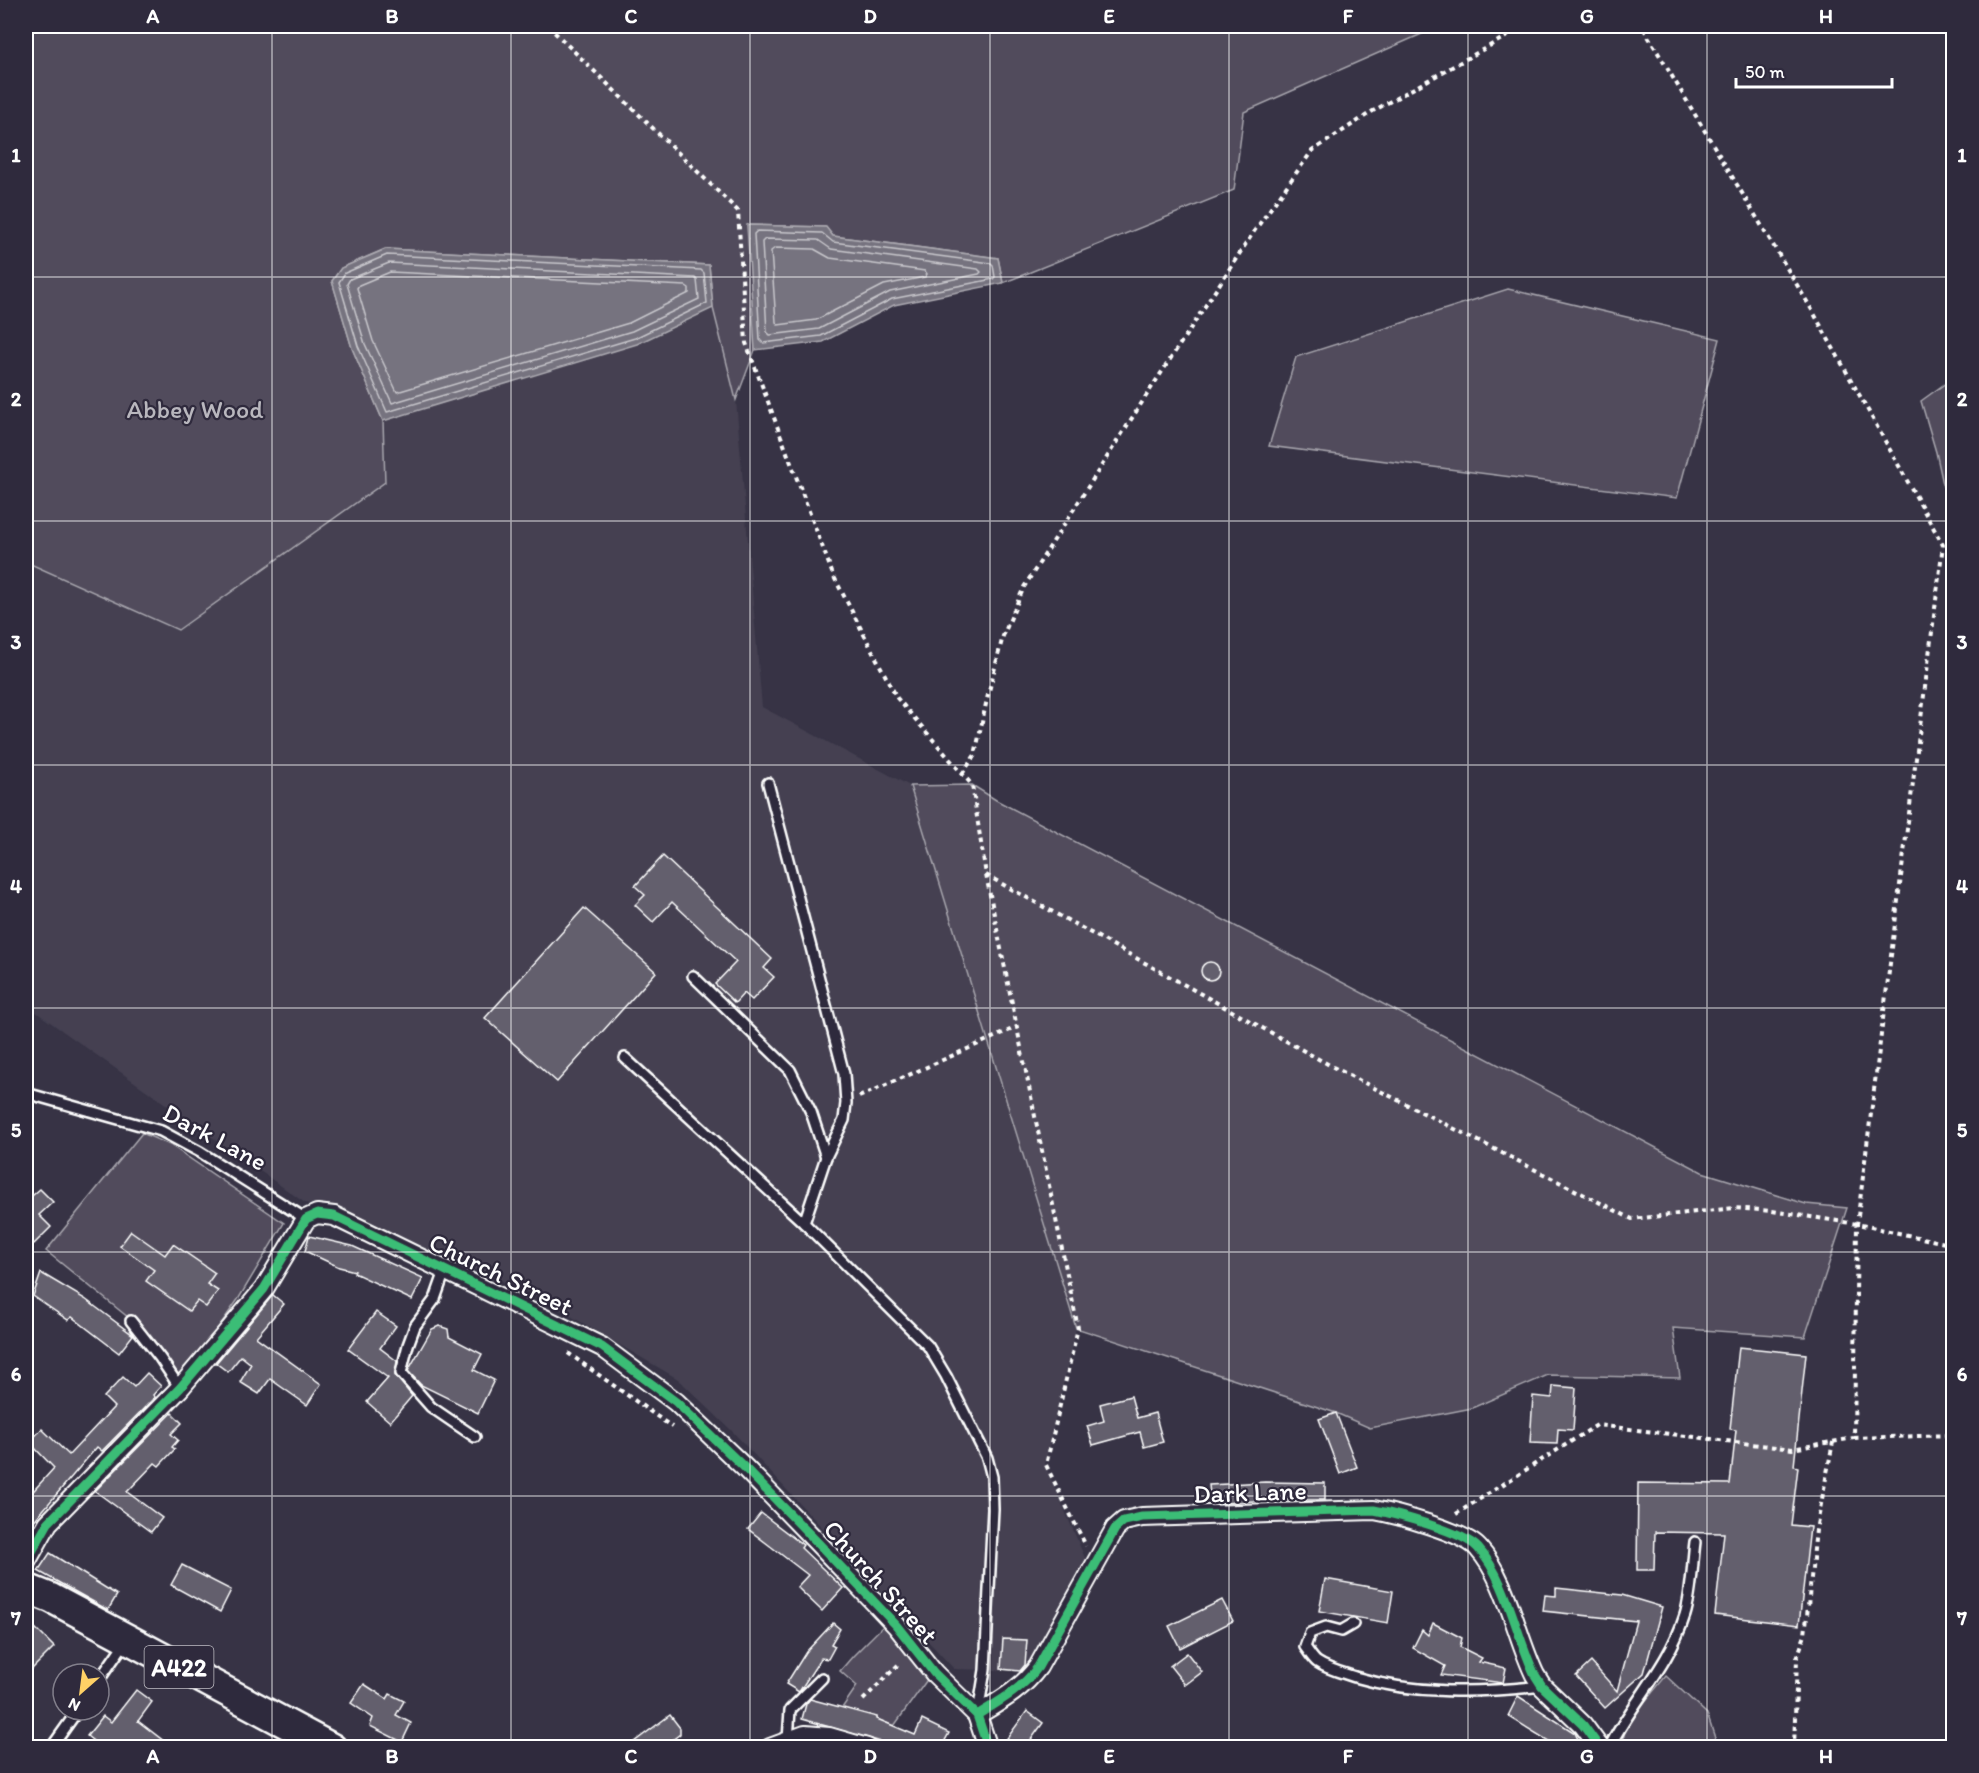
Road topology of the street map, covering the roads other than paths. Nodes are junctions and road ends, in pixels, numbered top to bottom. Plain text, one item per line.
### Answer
1 (768, 783) dead end
2 (693, 976) dead end
3 (625, 1058) dead end
4 (26, 1093) edge
5 (826, 1157) junction
6 (306, 1219) junction
7 (804, 1223) junction
8 (445, 1271) junction
9 (131, 1321) dead end
10 (180, 1388) junction
11 (475, 1437) dead end
12 (1695, 1542) dead end
13 (26, 1562) edge
14 (26, 1588) edge
15 (1353, 1624) dead end
16 (128, 1639) junction
17 (111, 1663) edge
18 (822, 1678) dead end
19 (1539, 1681) junction
20 (977, 1715) junction
21 (69, 1722) edge
22 (788, 1740) junction
23 (51, 1748) edge
24 (332, 1748) edge
25 (770, 1748) edge
26 (867, 1748) edge
27 (988, 1748) edge
28 (1600, 1748) edge
29 (1609, 1748) edge

1 - 5 lane
2 - 5 lane
3 - 7 lane
4 - 6 lane, Dark Lane
5 - 7 lane
6 - 8 street, Church Street
6 - 10 street
7 - 20 lane
8 - 11 lane
8 - 20 street, Church Street
9 - 10 lane
10 - 13 street
12 - 29 lane
14 - 16 main road, A422
15 - 19 lane
16 - 17 lane
16 - 24 main road, A422
18 - 22 lane
19 - 20 street, Dark Lane
19 - 28 street
20 - 27 street
21 - 23 lane
22 - 25 street
22 - 26 street

